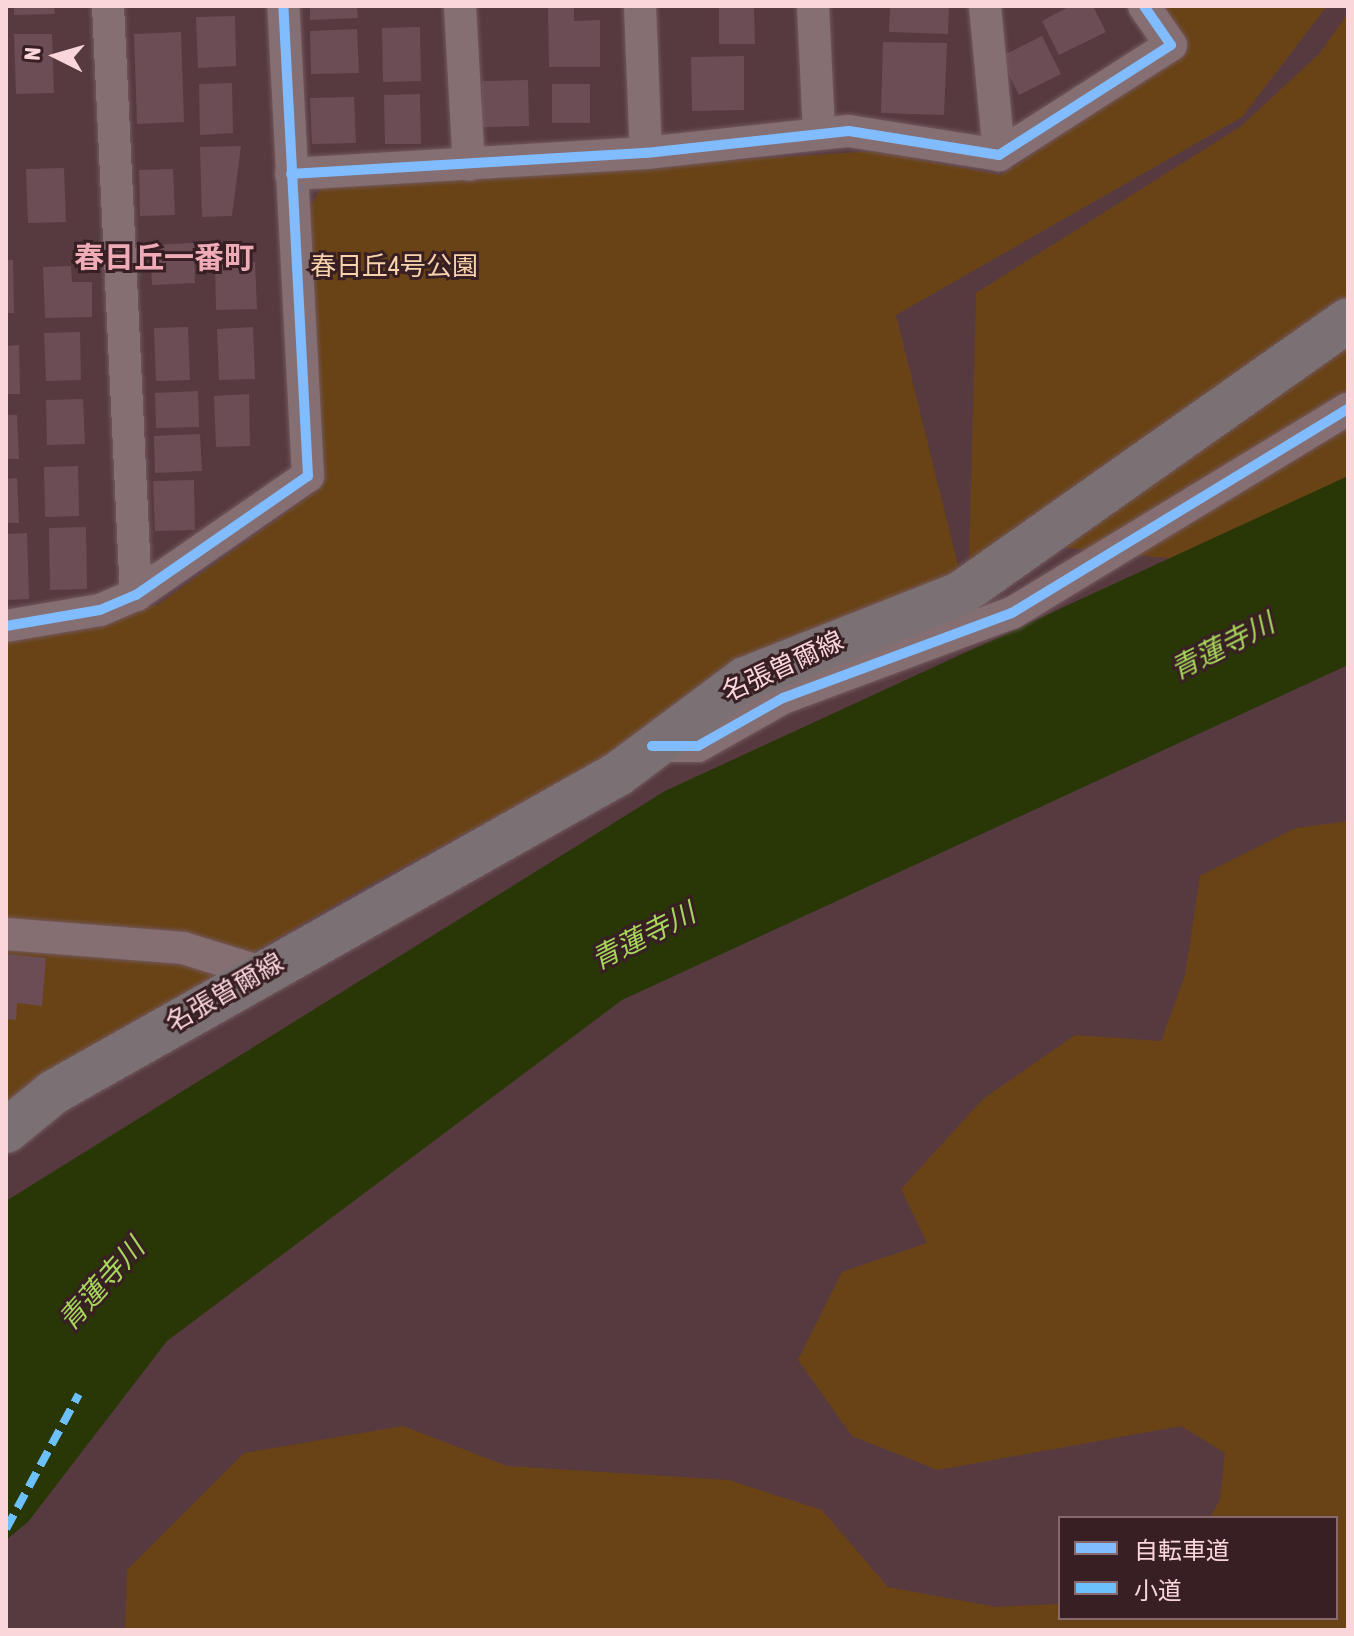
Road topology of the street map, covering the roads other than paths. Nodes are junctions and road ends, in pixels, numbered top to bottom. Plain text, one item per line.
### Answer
1 (108, 6) edge
2 (283, 6) edge
3 (460, 6) edge
4 (640, 6) edge
5 (813, 6) edge
6 (985, 6) edge
7 (1144, 6) edge
8 (819, 132) junction
9 (646, 153) junction
10 (999, 155) junction
11 (469, 165) junction
12 (291, 174) junction
13 (1348, 320) edge
14 (1348, 409) edge
15 (136, 595) junction
16 (6, 626) edge
17 (652, 746) junction
18 (6, 934) edge
19 (261, 972) junction
20 (6, 1131) edge

1 - 15 street
2 - 12 street
3 - 11 street
4 - 9 street
5 - 8 street
6 - 10 street
7 - 10 street
8 - 9 street
8 - 10 street
9 - 11 street
11 - 12 street
12 - 15 street
13 - 17 main road, 名張曽爾線
14 - 17 street
15 - 16 street
17 - 19 main road, 名張曽爾線
18 - 19 street
19 - 20 main road, 名張曽爾線

